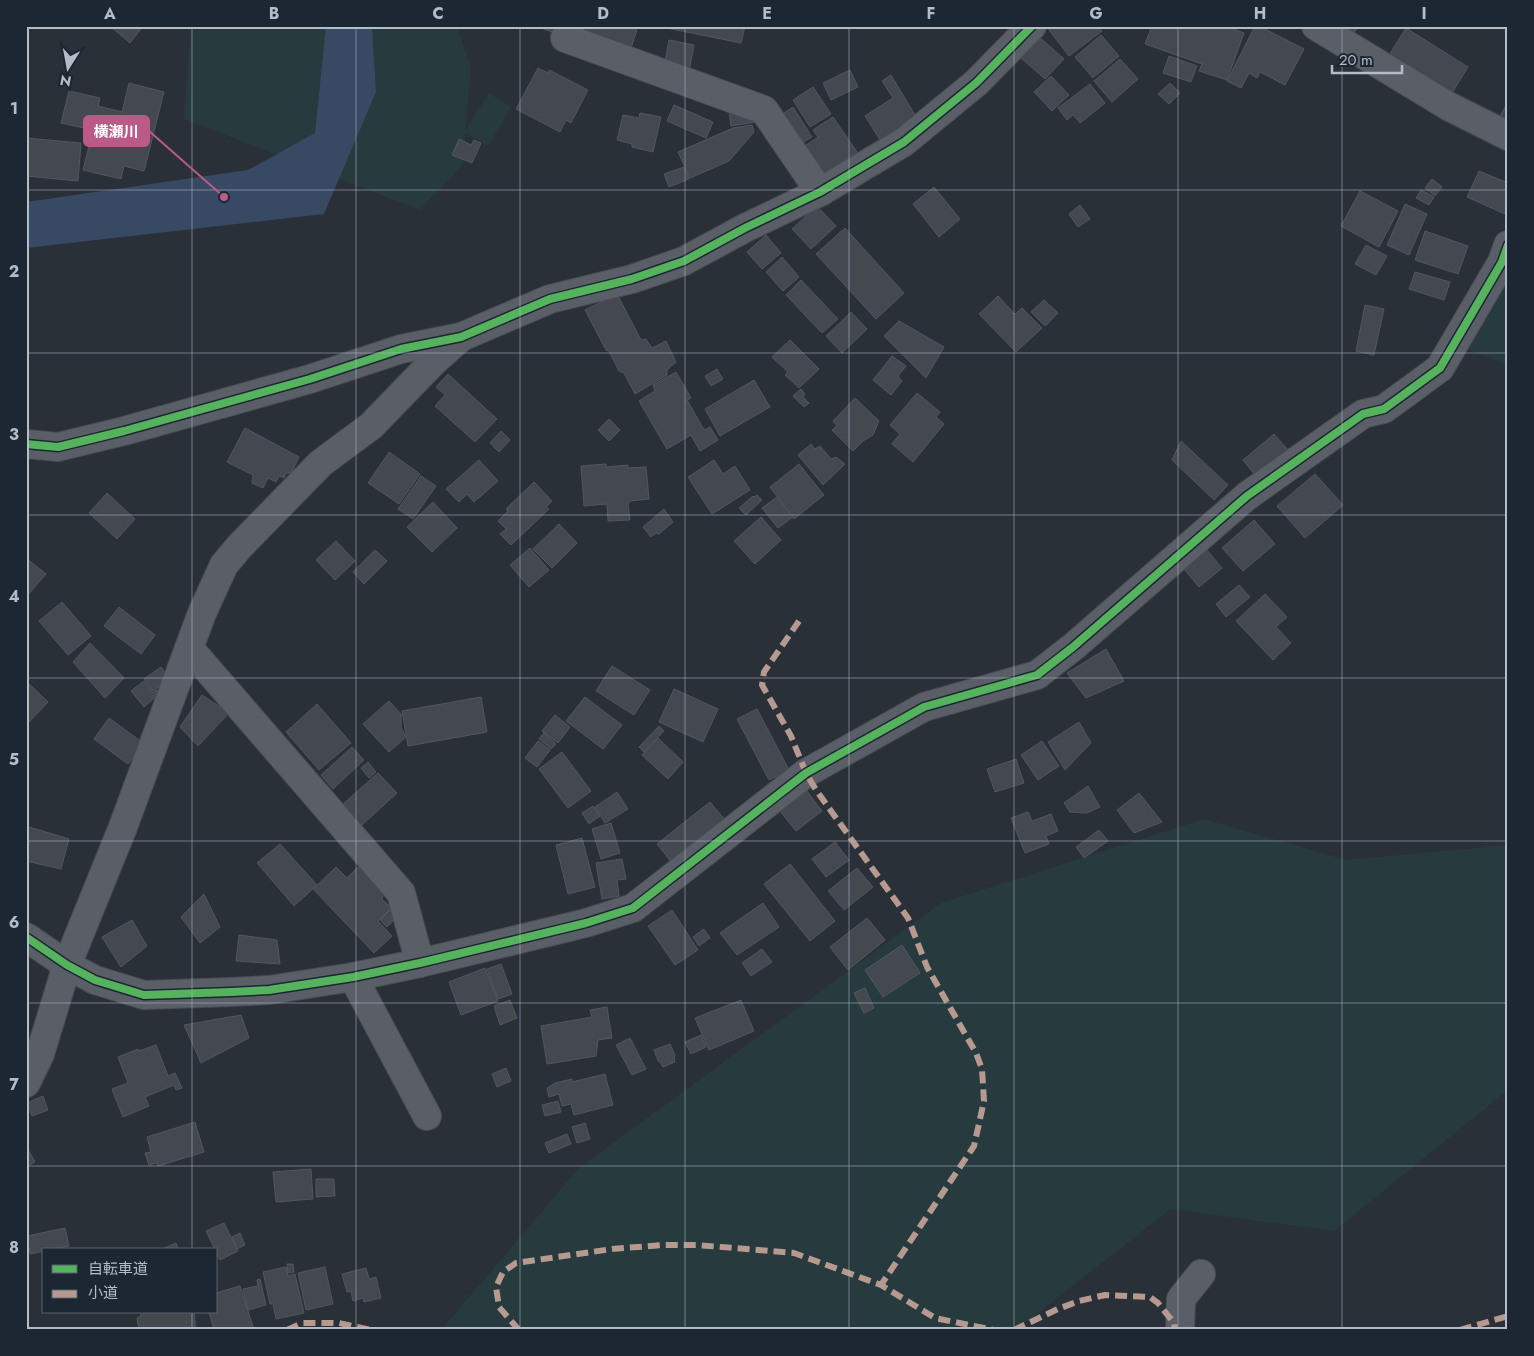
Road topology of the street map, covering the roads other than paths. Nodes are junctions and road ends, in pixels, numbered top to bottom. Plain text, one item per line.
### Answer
1 (570, 26) edge
2 (1032, 26) edge
3 (1316, 26) edge
4 (1508, 136) edge
5 (820, 192) junction
6 (1508, 245) edge
7 (461, 337) junction
8 (26, 444) edge
9 (189, 648) junction
10 (26, 937) edge
11 (420, 963) junction
12 (67, 965) junction
13 (353, 977) junction
14 (26, 1083) edge
15 (427, 1116) dead end
16 (1202, 1274) dead end
17 (1180, 1330) edge

1 - 5 street
2 - 5 street
3 - 4 street
5 - 7 street
6 - 11 street
7 - 8 street
7 - 9 street
9 - 11 street
9 - 12 street
10 - 12 street
11 - 13 street
12 - 13 street
12 - 14 street
13 - 15 street
16 - 17 street

